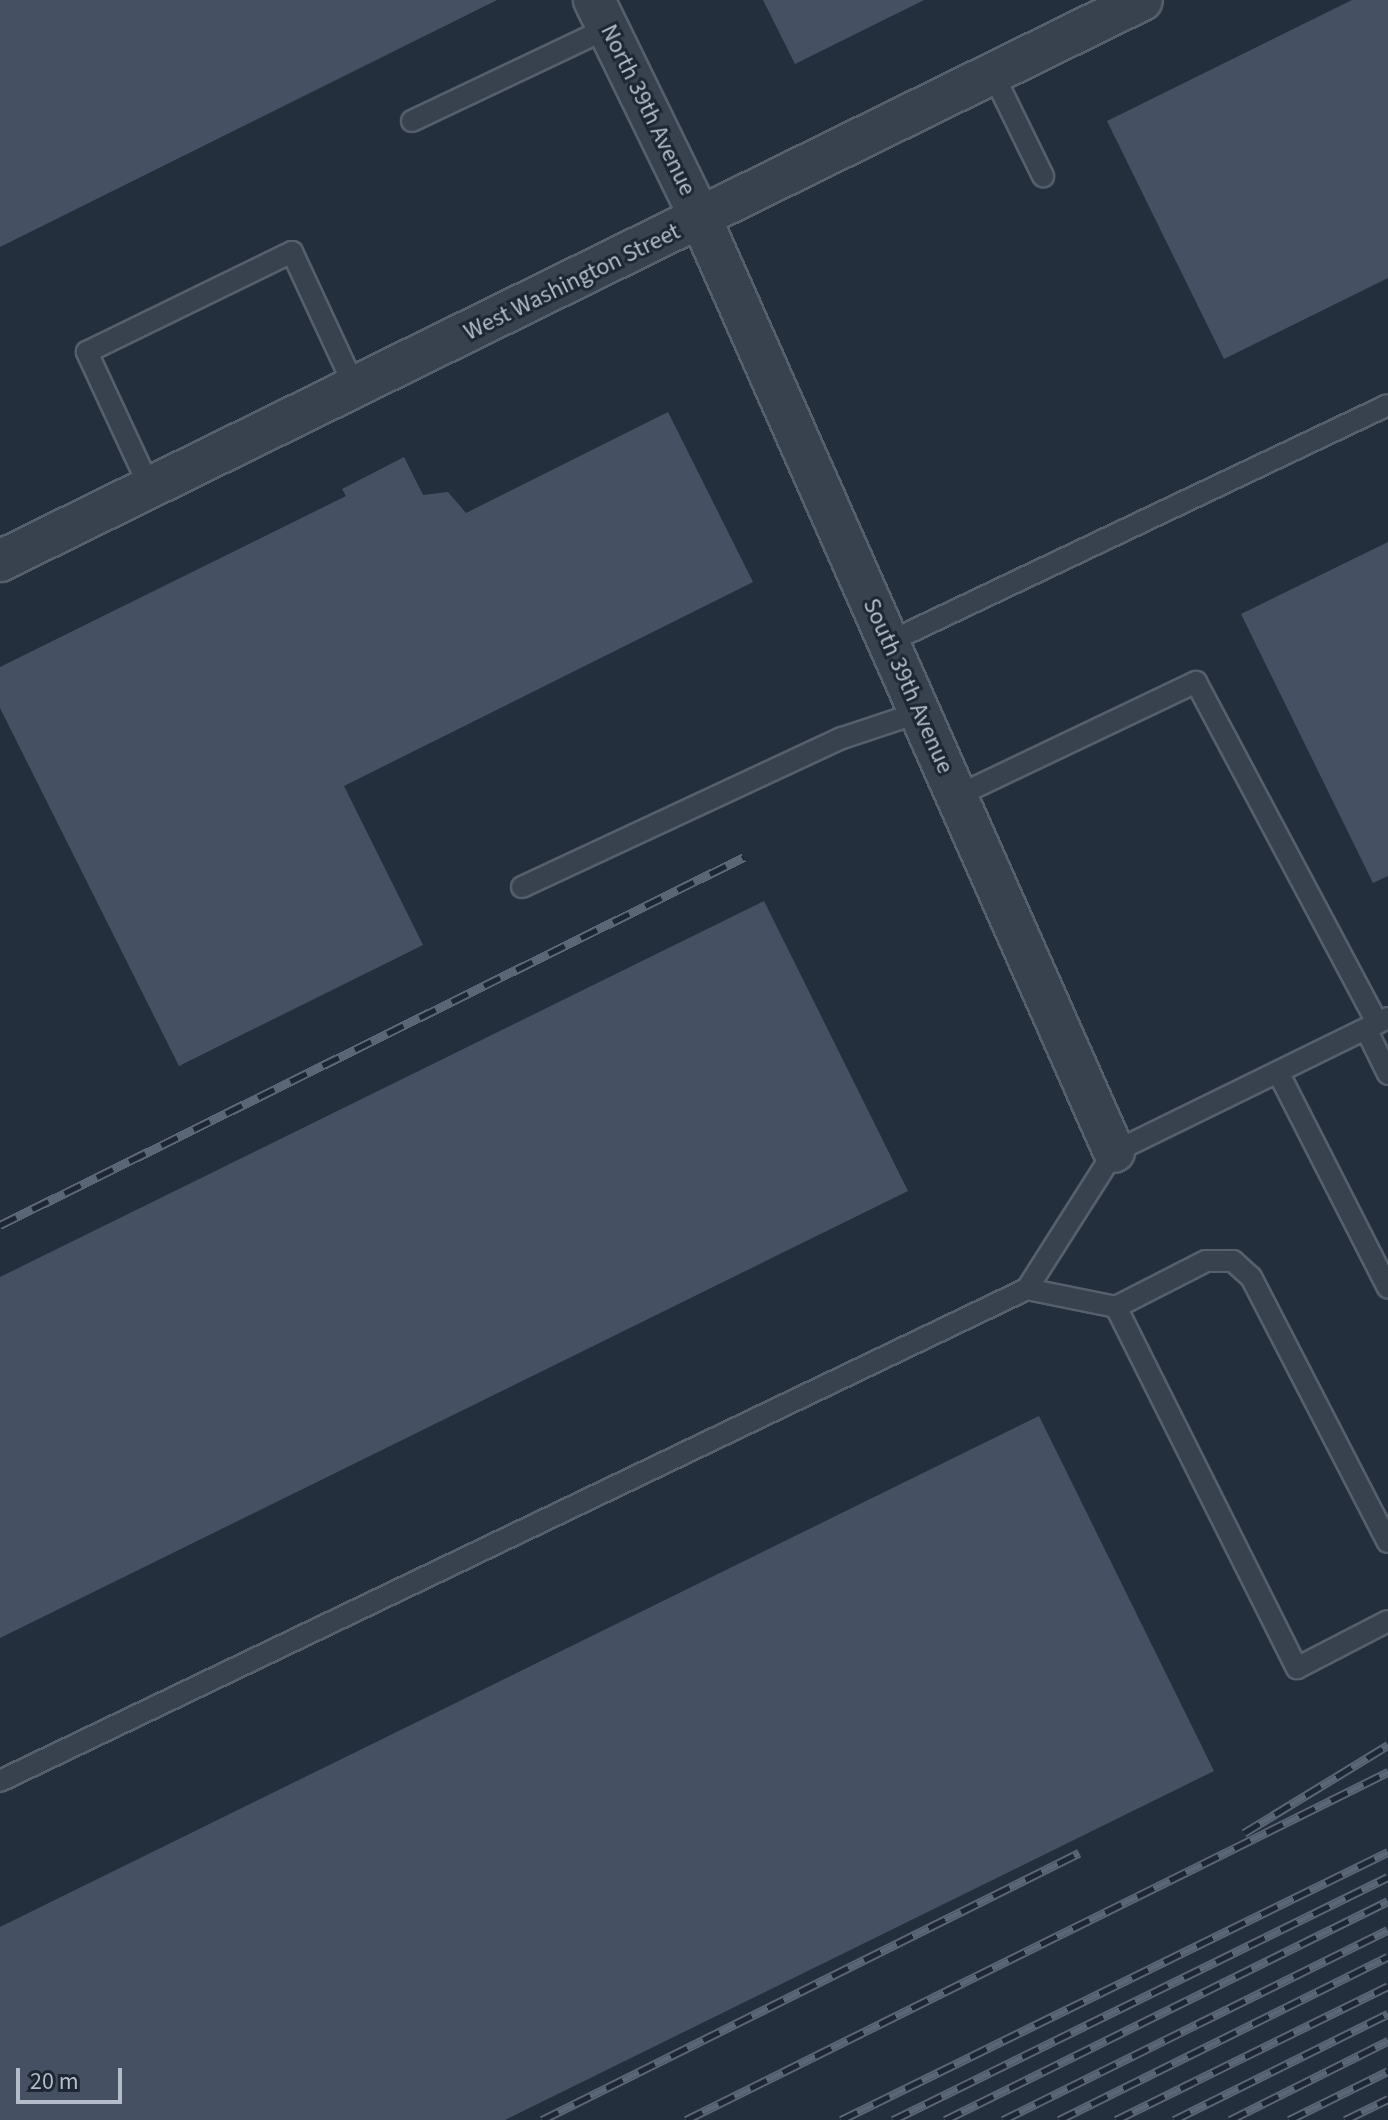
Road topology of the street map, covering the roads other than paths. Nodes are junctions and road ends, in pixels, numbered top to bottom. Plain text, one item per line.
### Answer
1 (1142, 0) edge
2 (601, 14) edge
3 (993, 74) junction
4 (412, 121) dead end
5 (1043, 176) dead end
6 (701, 219) junction
7 (355, 388) junction
8 (1388, 405) edge
9 (150, 488) junction
10 (0, 561) edge
11 (889, 642) junction
12 (920, 712) junction
13 (957, 796) junction
14 (522, 887) dead end
15 (1377, 1023) edge
16 (1278, 1072) junction
17 (1388, 1074) edge
18 (1114, 1152) junction
19 (1388, 1288) edge
20 (1027, 1289) junction
21 (1116, 1307) junction
22 (1388, 1542) edge
23 (1388, 1621) edge
24 (0, 1781) edge

1 - 3 street, West Washington Street
2 - 4 lane
2 - 6 street, North 39th Avenue
3 - 5 lane
3 - 6 street, West Washington Street
6 - 7 street, West Washington Street
6 - 11 street, South 39th Avenue
7 - 9 street, West Washington Street
7 - 9 lane
8 - 11 lane
9 - 10 street, West Washington Street
11 - 12 street, South 39th Avenue
12 - 13 street, South 39th Avenue
12 - 14 lane
13 - 15 lane
13 - 18 street, South 39th Avenue
15 - 16 lane
15 - 17 lane
16 - 18 lane
16 - 19 lane
18 - 20 lane
20 - 21 lane
20 - 24 lane
21 - 22 lane
21 - 23 lane

